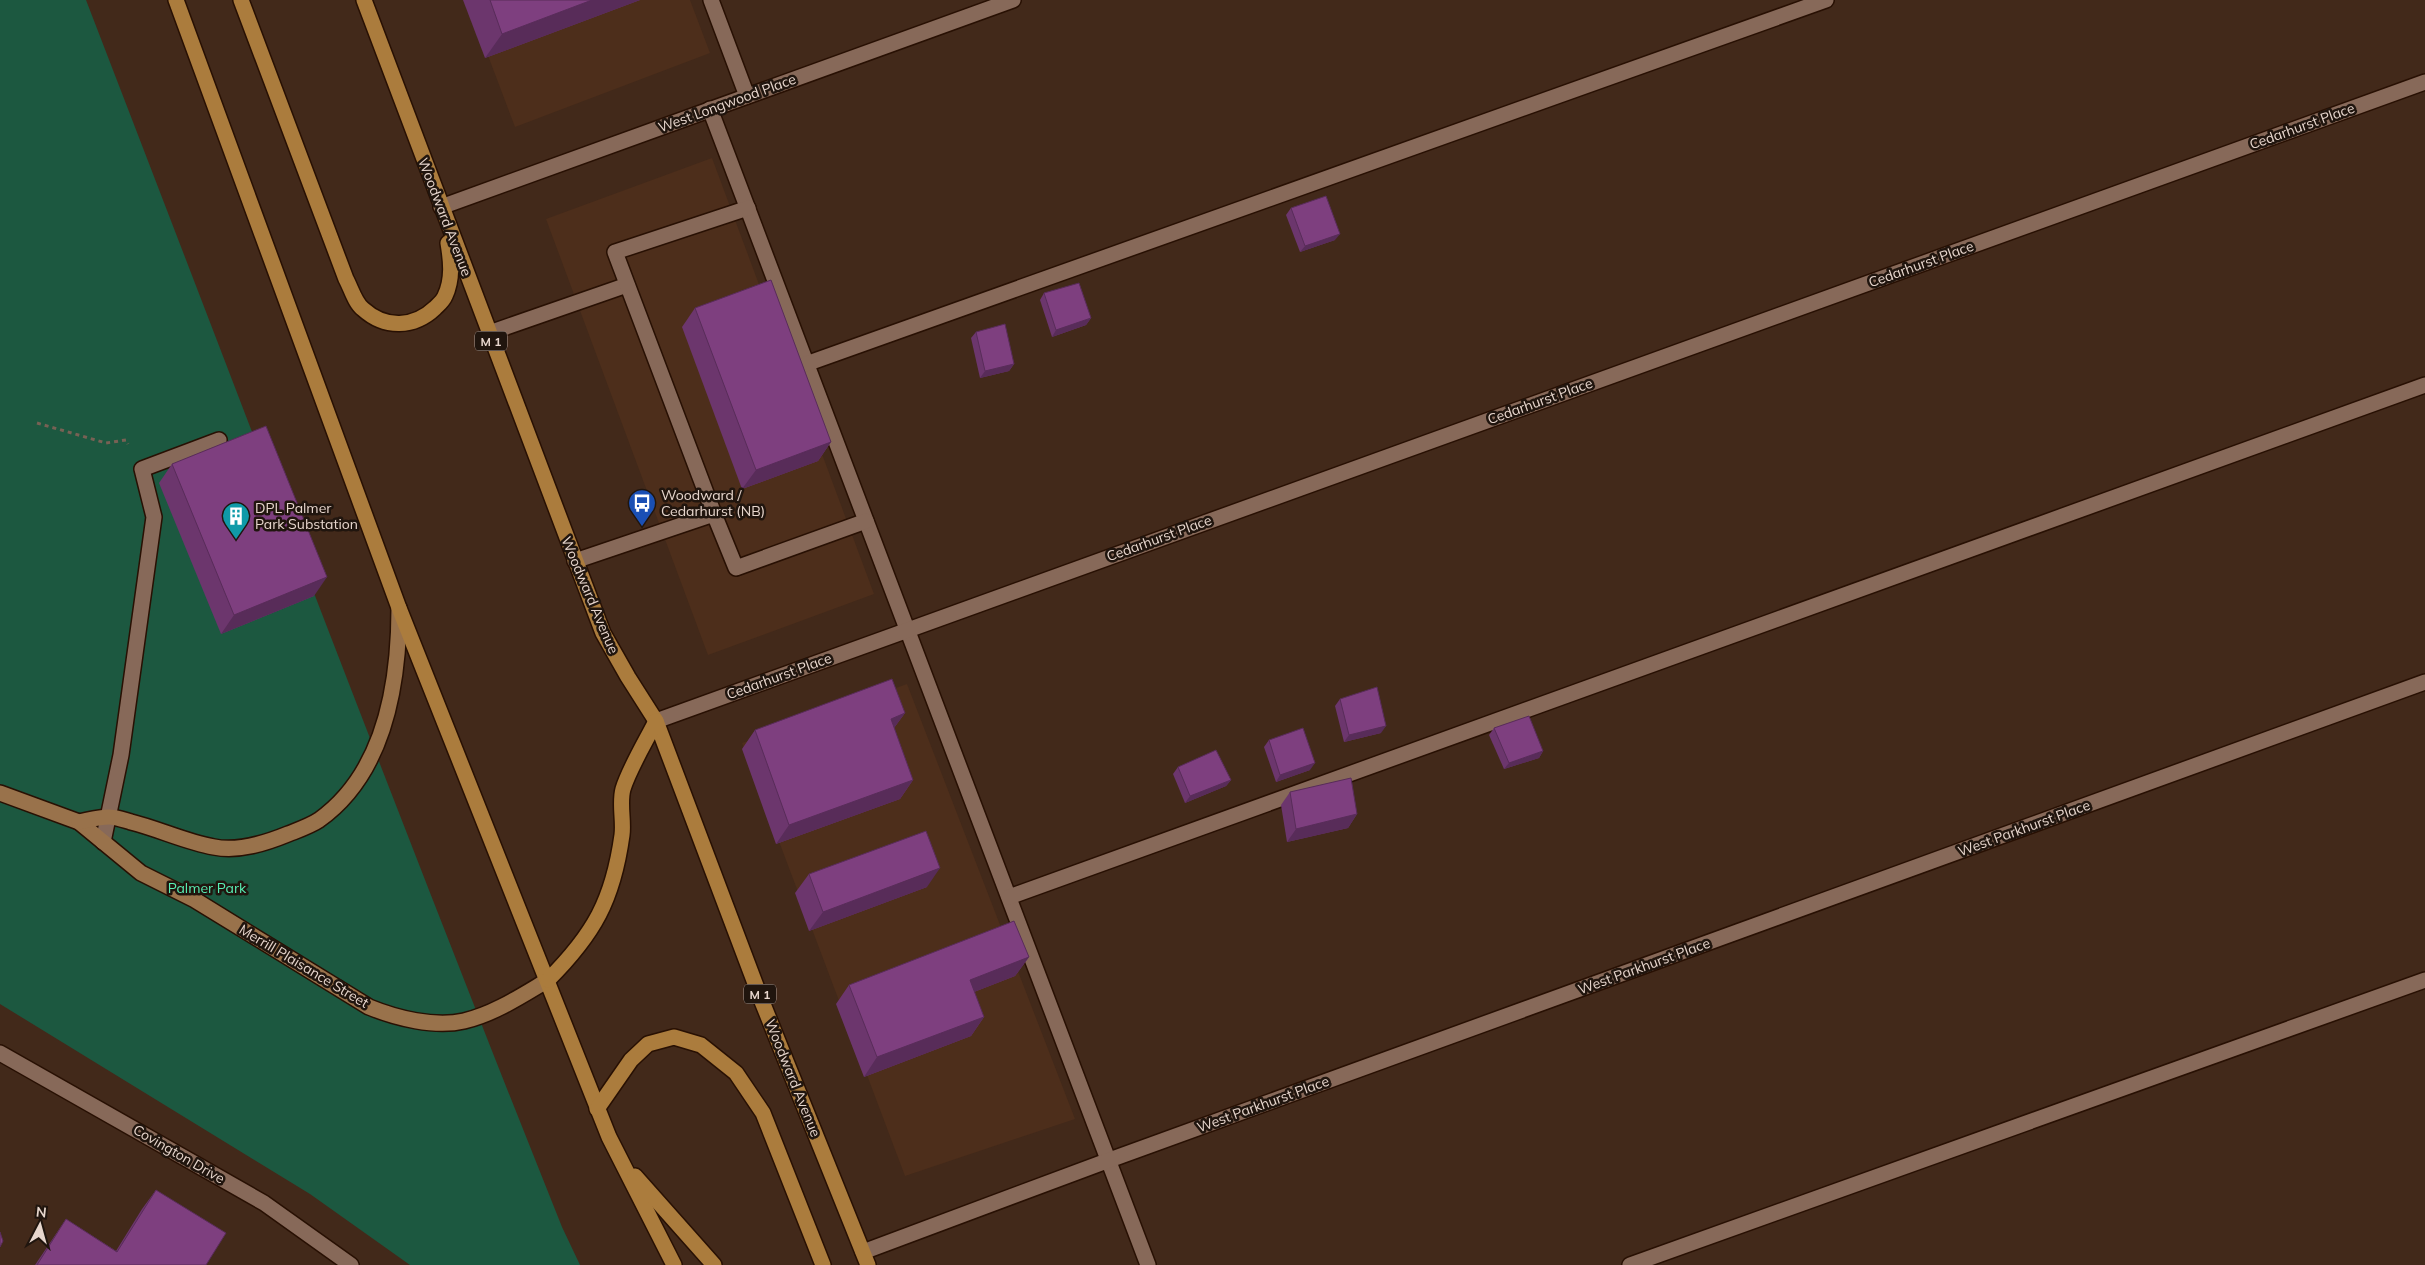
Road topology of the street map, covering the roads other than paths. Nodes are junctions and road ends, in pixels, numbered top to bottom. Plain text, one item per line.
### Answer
1 (176, 0) edge
2 (241, 0) edge
3 (364, 0) edge
4 (711, 0) edge
5 (1013, 0) edge
6 (1826, 0) edge
7 (2425, 82) edge
8 (747, 96) junction
9 (710, 109) junction
10 (441, 208) junction
11 (748, 208) junction
12 (627, 285) junction
13 (489, 333) junction
14 (806, 364) junction
15 (2425, 385) edge
16 (219, 440) dead end
17 (714, 514) junction
18 (866, 521) junction
19 (575, 561) junction
20 (399, 608) junction
21 (907, 630) junction
22 (2425, 682) edge
23 (656, 720) junction
24 (0, 793) edge
25 (110, 817) junction
26 (79, 822) junction
27 (103, 842) junction
28 (1009, 897) junction
29 (548, 980) junction
30 (2425, 980) edge
31 (0, 1052) edge
32 (598, 1109) junction
33 (620, 1160) junction
34 (1110, 1160) junction
35 (866, 1258) edge
36 (351, 1265) edge
37 (674, 1265) edge
38 (714, 1265) edge
39 (823, 1265) edge
40 (874, 1265) edge
41 (1148, 1265) edge
42 (1630, 1265) edge

1 - 20 main road
2 - 10 main road
3 - 10 main road, Woodward Avenue / M 1
4 - 8 street
5 - 8 street, West Longwood Place
6 - 14 street
7 - 21 street, Cedarhurst Place
8 - 9 street, West Longwood Place
9 - 10 street, West Longwood Place
9 - 11 street
10 - 13 main road, Woodward Avenue / M 1
11 - 12 street
11 - 14 street
12 - 13 street
12 - 17 street
13 - 19 main road, Woodward Avenue / M 1
14 - 18 street
15 - 28 street
16 - 25 street
17 - 18 street
17 - 19 street
18 - 21 street
19 - 23 main road, Woodward Avenue / M 1
20 - 25 street, Merrill Plaisance Street
20 - 29 main road
21 - 23 street, Cedarhurst Place
21 - 28 street
22 - 34 street, West Parkhurst Place
23 - 29 main road
23 - 35 main road, Woodward Avenue / M 1
24 - 26 street, Merrill Plaisance Street
25 - 26 street, Merrill Plaisance Street
25 - 27 street
26 - 27 street, Merrill Plaisance Street
27 - 29 street, Merrill Plaisance Street
28 - 34 street
29 - 32 main road
30 - 42 street
31 - 36 street, Covington Drive
32 - 33 main road
32 - 39 main road
33 - 37 main road
33 - 38 main road
34 - 35 street, West Parkhurst Place
34 - 41 street
35 - 40 main road, Woodward Avenue

